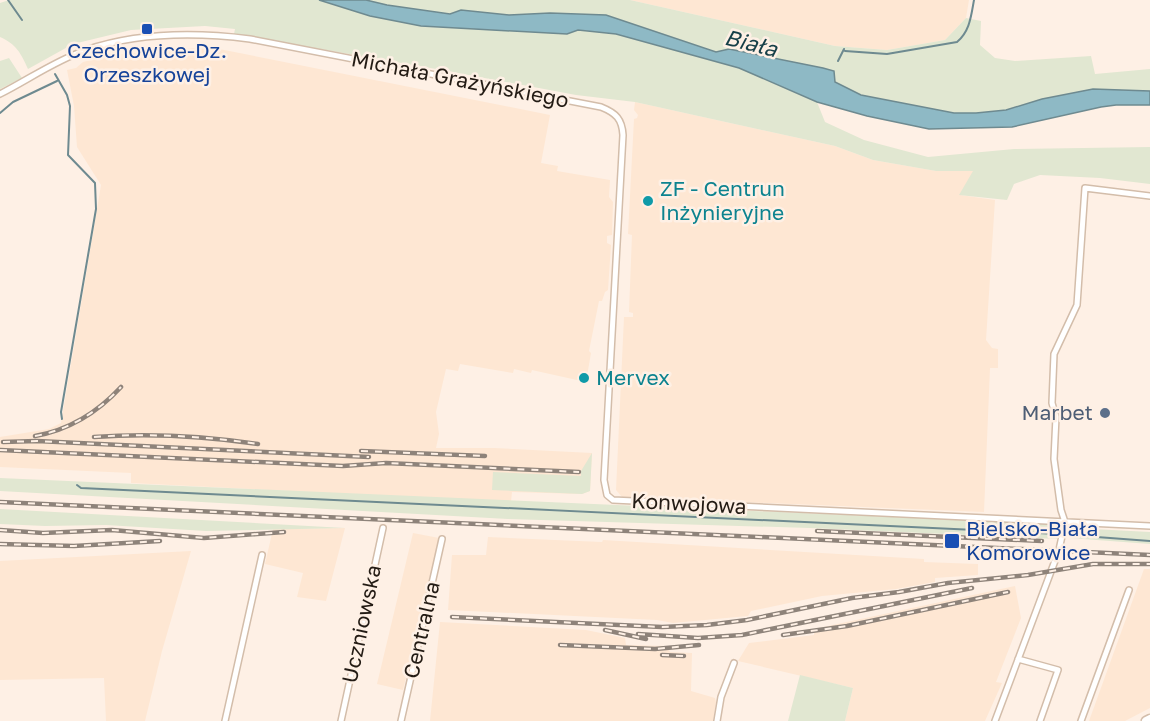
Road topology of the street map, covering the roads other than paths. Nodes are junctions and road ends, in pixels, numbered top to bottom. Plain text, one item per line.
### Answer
1 (0, 94) edge
2 (619, 118) joint
3 (1150, 196) edge
4 (1065, 522) junction
5 (1150, 526) edge
6 (383, 528) dead end
7 (442, 539) dead end
8 (262, 555) dead end
9 (1129, 590) dead end
10 (1018, 658) junction
11 (734, 663) dead end
12 (1150, 719) edge
13 (225, 721) edge
14 (341, 721) edge
15 (401, 721) edge
16 (717, 721) edge
17 (995, 721) edge
18 (1040, 721) edge
19 (1082, 721) edge
20 (1146, 721) edge

1 - 2 street, Michała Grażyńskiego
2 - 4 street, Konwojowa
3 - 4 street
4 - 5 street, Konwojowa
4 - 10 street
6 - 14 street, Uczniowska
7 - 15 street, Centralna
8 - 13 street
9 - 19 street
10 - 17 street
10 - 18 street
11 - 16 street
12 - 20 street

